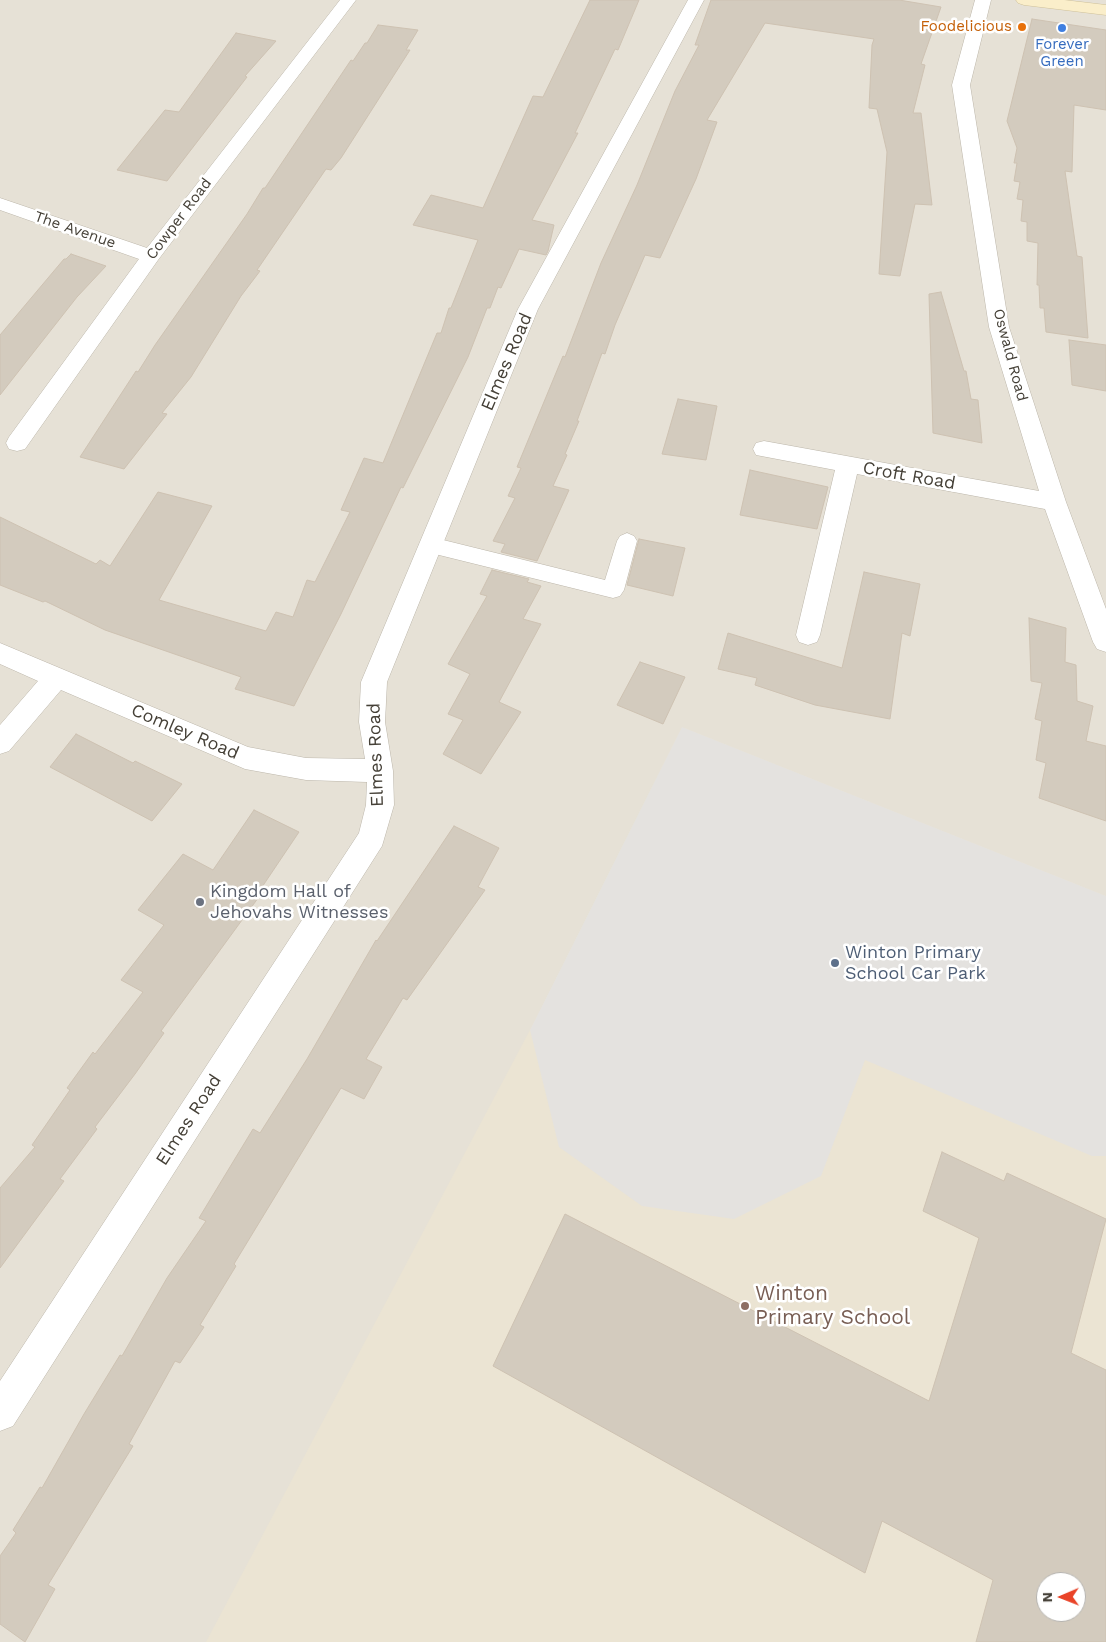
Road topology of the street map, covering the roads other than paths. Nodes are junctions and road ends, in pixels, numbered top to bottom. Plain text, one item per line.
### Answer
1 (348, 0) edge
2 (696, 0) edge
3 (983, 0) edge
4 (1024, 0) edge
5 (1106, 10) edge
6 (0, 204) edge
7 (151, 256) junction
8 (18, 443) dead end
9 (764, 449) dead end
10 (848, 465) junction
11 (1054, 502) junction
12 (627, 540) dead end
13 (431, 545) junction
14 (808, 635) dead end
15 (1106, 642) edge
16 (0, 653) edge
17 (56, 678) junction
18 (0, 743) edge
19 (380, 771) junction
20 (0, 1413) edge

1 - 7 street, Cowper Road
2 - 13 street, Elmes Road
3 - 11 street, Oswald Road
4 - 5 street
6 - 7 street, The Avenue
7 - 8 street, Cowper Road
9 - 10 street, Croft Road
10 - 11 street, Croft Road
10 - 14 street
11 - 15 street, Oswald Road
12 - 13 lane
13 - 19 street, Elmes Road
16 - 17 street, Comley Road
17 - 18 street
17 - 19 street, Comley Road
19 - 20 street, Elmes Road

